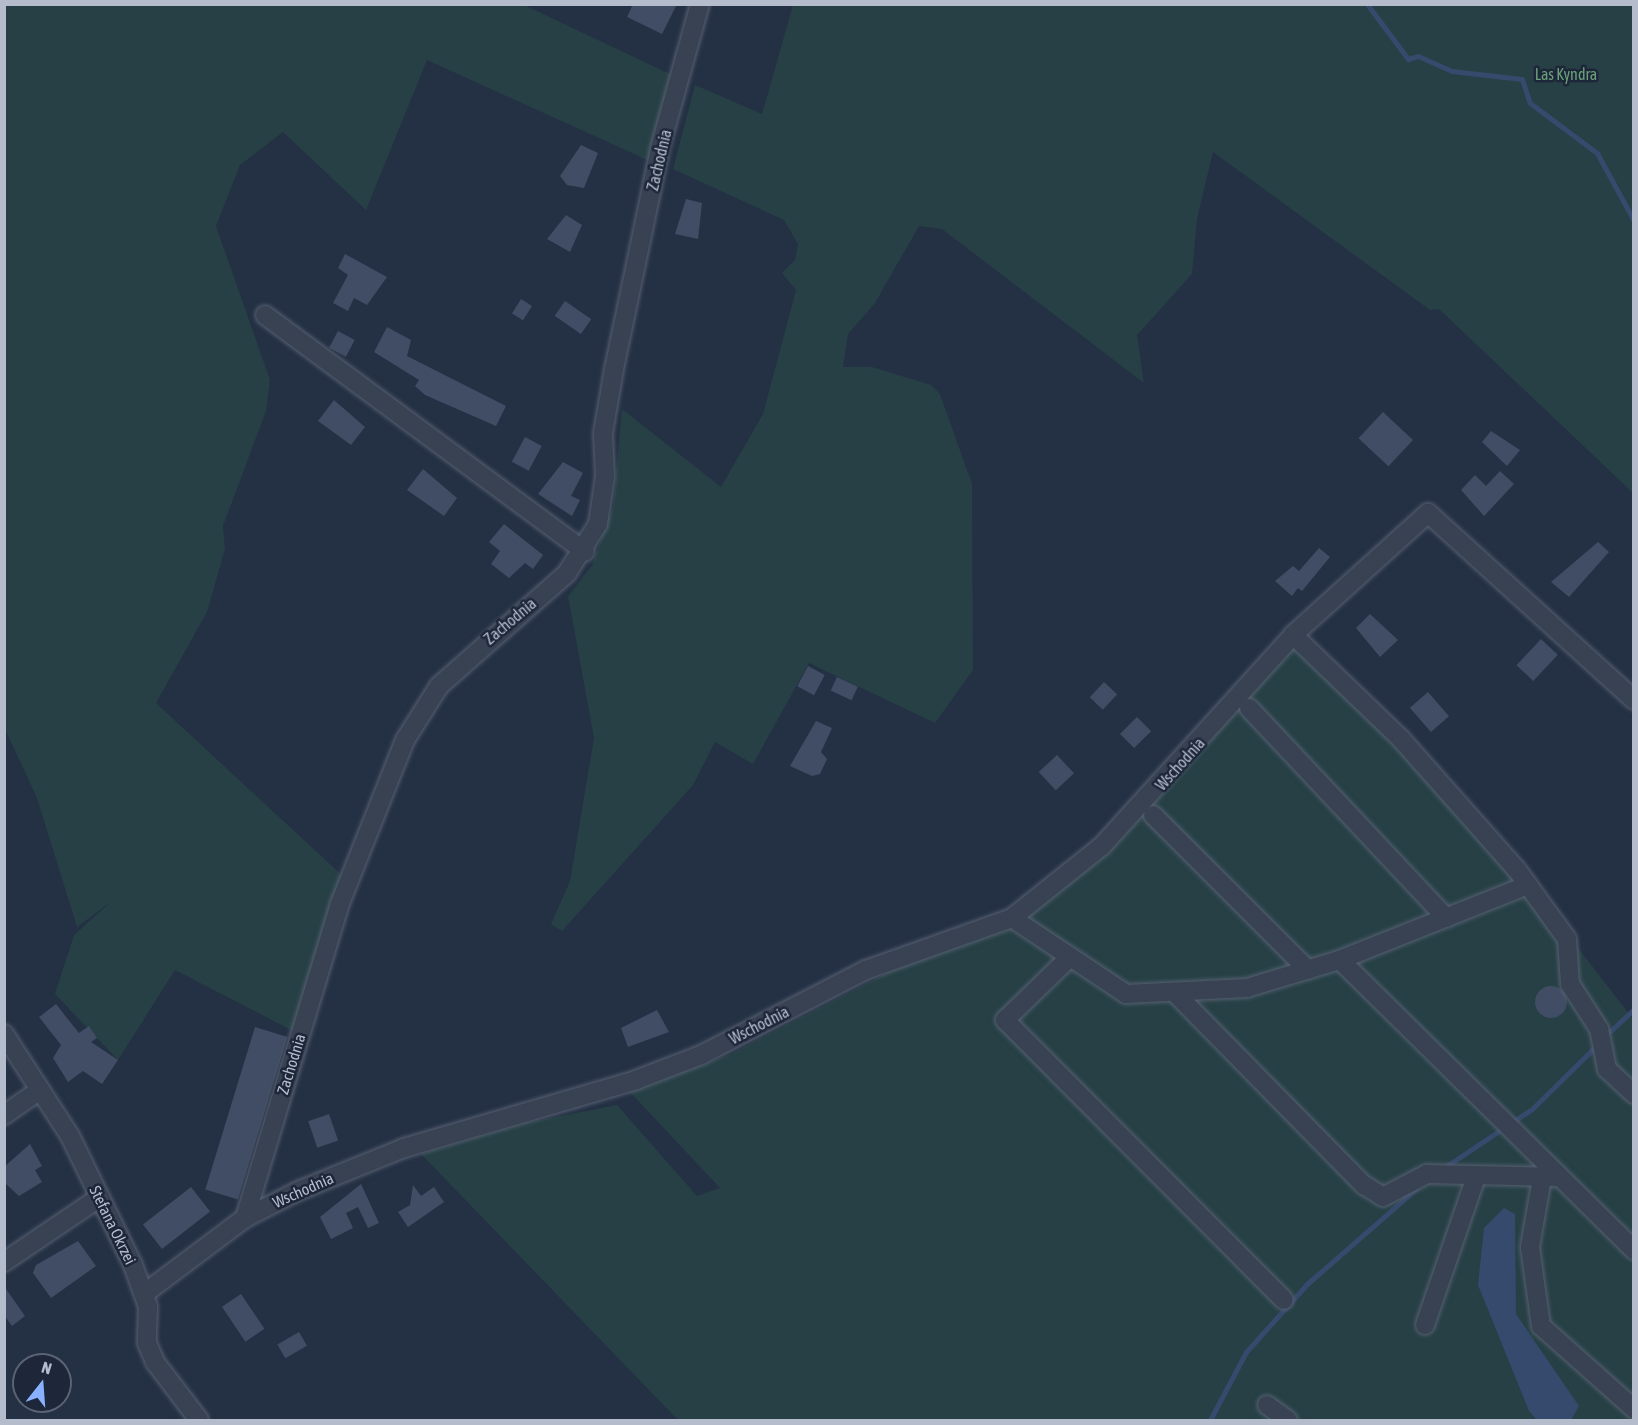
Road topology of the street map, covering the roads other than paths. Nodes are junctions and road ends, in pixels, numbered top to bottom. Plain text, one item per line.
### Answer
1 (700, 4) edge
2 (266, 315) dead end
3 (585, 552) junction
4 (1293, 635) junction
5 (1634, 700) edge
6 (1248, 708) dead end
7 (1153, 815) dead end
8 (1528, 885) junction
9 (1012, 918) junction
10 (1446, 918) junction
11 (1068, 959) junction
12 (1340, 960) junction
13 (1308, 970) junction
14 (1177, 995) junction
15 (4, 1034) edge
16 (40, 1090) junction
17 (1634, 1094) edge
18 (4, 1115) edge
19 (1476, 1177) junction
20 (1551, 1178) junction
21 (100, 1197) junction
22 (245, 1218) junction
23 (1634, 1250) edge
24 (4, 1262) edge
25 (145, 1293) junction
26 (1284, 1300) dead end
27 (1425, 1325) dead end
28 (1267, 1405) dead end
29 (1634, 1409) edge
30 (199, 1420) edge
31 (1288, 1420) edge

1 - 3 street, Zachodnia
2 - 3 street
3 - 22 street, Zachodnia
4 - 5 street, Wschodnia
4 - 8 street
4 - 9 street, Wschodnia
6 - 10 street
7 - 13 street
8 - 10 street
8 - 17 street
9 - 11 street
9 - 22 street, Wschodnia
10 - 12 street
11 - 14 street
11 - 26 street
12 - 13 street
12 - 20 street
13 - 14 street
14 - 19 street
15 - 16 street, Stefana Okrzei
16 - 18 street
16 - 21 street, Stefana Okrzei
19 - 20 street
19 - 27 street
20 - 23 street
20 - 29 street
21 - 24 street
21 - 25 street, Stefana Okrzei
22 - 25 street, Wschodnia
25 - 30 street, Stefana Okrzei
28 - 31 street

